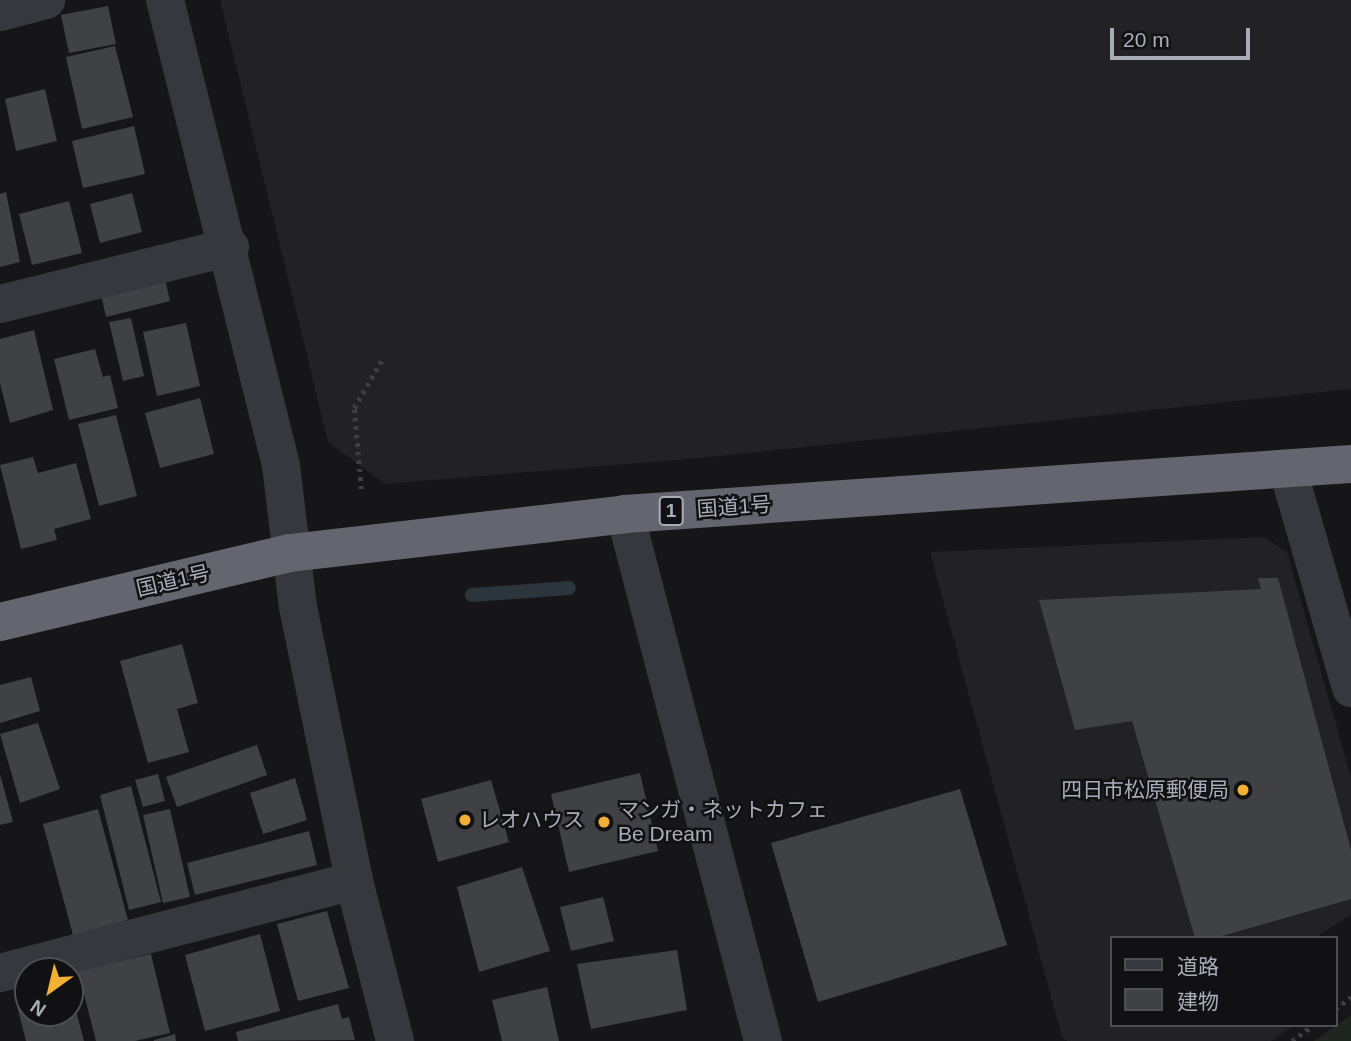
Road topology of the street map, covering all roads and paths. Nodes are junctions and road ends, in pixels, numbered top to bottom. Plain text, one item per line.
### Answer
1 (46, 0) edge
2 (165, 0) edge
3 (0, 12) edge
4 (230, 247) junction
5 (0, 304) edge
6 (383, 358) dead end
7 (1351, 464) edge
8 (1288, 470) junction
9 (361, 489) dead end
10 (625, 514) junction
11 (290, 553) junction
12 (0, 622) edge
13 (1351, 688) edge
14 (354, 881) junction
15 (0, 973) edge
16 (1310, 1027) edge
17 (395, 1041) edge
18 (763, 1041) edge
19 (1292, 1041) edge

1 - 3 street
2 - 4 street
4 - 5 street
4 - 11 street
6 - 9 path
7 - 8 highway, 国道1号 / 1
8 - 10 highway, 国道1号 / 1
8 - 13 street
10 - 11 highway, 国道1号 / 1
10 - 18 street
11 - 12 highway, 国道1号 / 1
11 - 14 street
14 - 15 street
14 - 17 street
16 - 19 path

